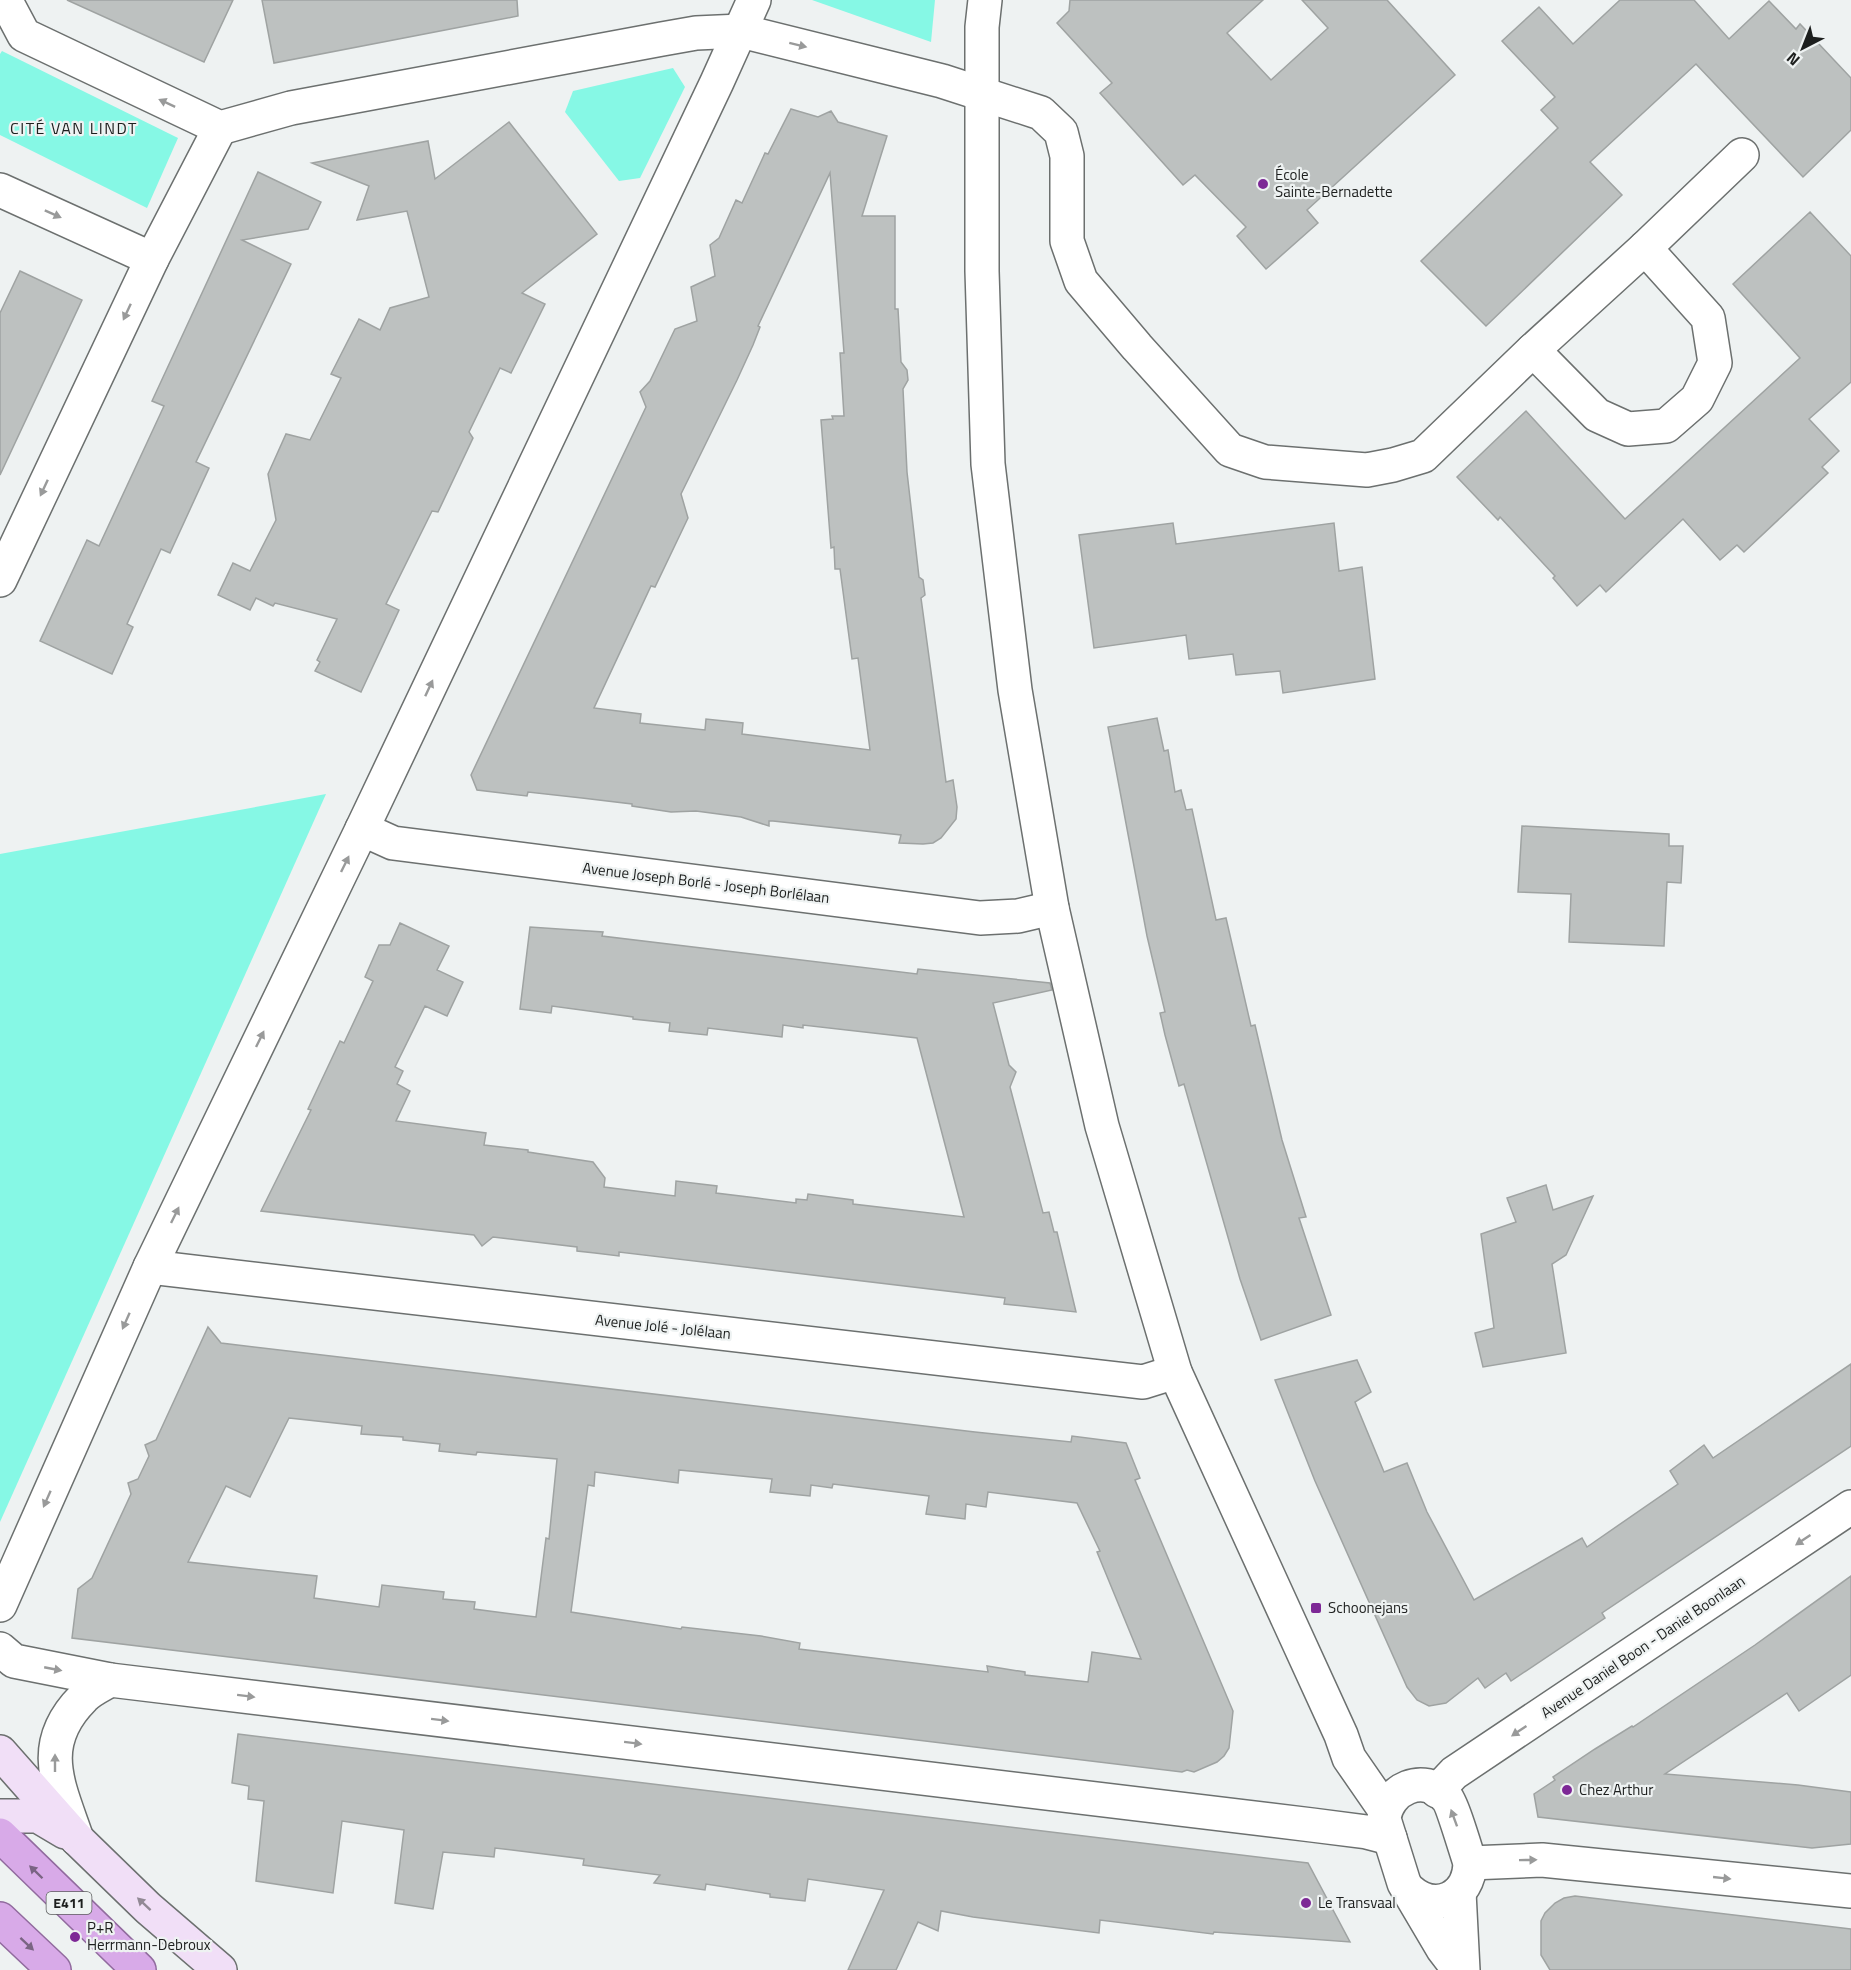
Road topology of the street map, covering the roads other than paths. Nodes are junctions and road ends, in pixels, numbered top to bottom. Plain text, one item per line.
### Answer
1 (7, 0) edge
2 (754, 0) edge
3 (985, 0) edge
4 (741, 31) junction
5 (983, 94) junction
6 (220, 128) junction
7 (1742, 155) dead end
8 (0, 190) edge
9 (1646, 248) junction
10 (152, 259) junction
11 (1533, 350) junction
12 (0, 580) edge
13 (362, 829) junction
14 (1052, 908) junction
15 (150, 1267) junction
16 (1175, 1372) junction
17 (1851, 1507) edge
18 (0, 1605) edge
19 (0, 1649) edge
20 (110, 1680) junction
21 (1341, 1735) junction
22 (0, 1752) edge
23 (1426, 1788) junction
24 (0, 1816) edge
25 (1387, 1824) junction
26 (0, 1835) edge
27 (77, 1839) junction
28 (1464, 1877) junction
29 (1409, 1890) junction
30 (1851, 1891) edge
31 (0, 1919) edge
32 (54, 1970) edge
33 (139, 1970) edge
34 (220, 1970) edge
35 (1461, 1970) edge

6 -> 1 street
2 - 4 street
3 - 5 street
4 -> 5 street
4 - 6 street
13 -> 4 street
5 - 11 street
5 - 14 street
6 - 10 street
7 - 9 street
8 -> 10 street
9 - 11 street
9 - 11 street
10 -> 12 street
13 - 14 street, Avenue Joseph Borlé - Joseph Borlélaan
15 -> 13 street
14 - 16 street
15 - 16 street, Avenue Jolé - Jolélaan
15 -> 18 street
16 - 21 street
17 -> 23 street, Avenue Daniel Boon - Daniel Boonlaan
19 -> 20 street
20 -> 25 street
27 -> 20 street
21 - 23 street
21 - 25 street
22 - 27 main road
23 - 25 street, Avenue Daniel Boon - Daniel Boonlaan
28 -> 23 street
24 - 27 main road
25 - 29 street
33 -> 26 highway, E411
34 -> 27 main road
28 - 29 street
28 -> 30 street
28 - 35 street
29 - 35 street
31 -> 32 highway

